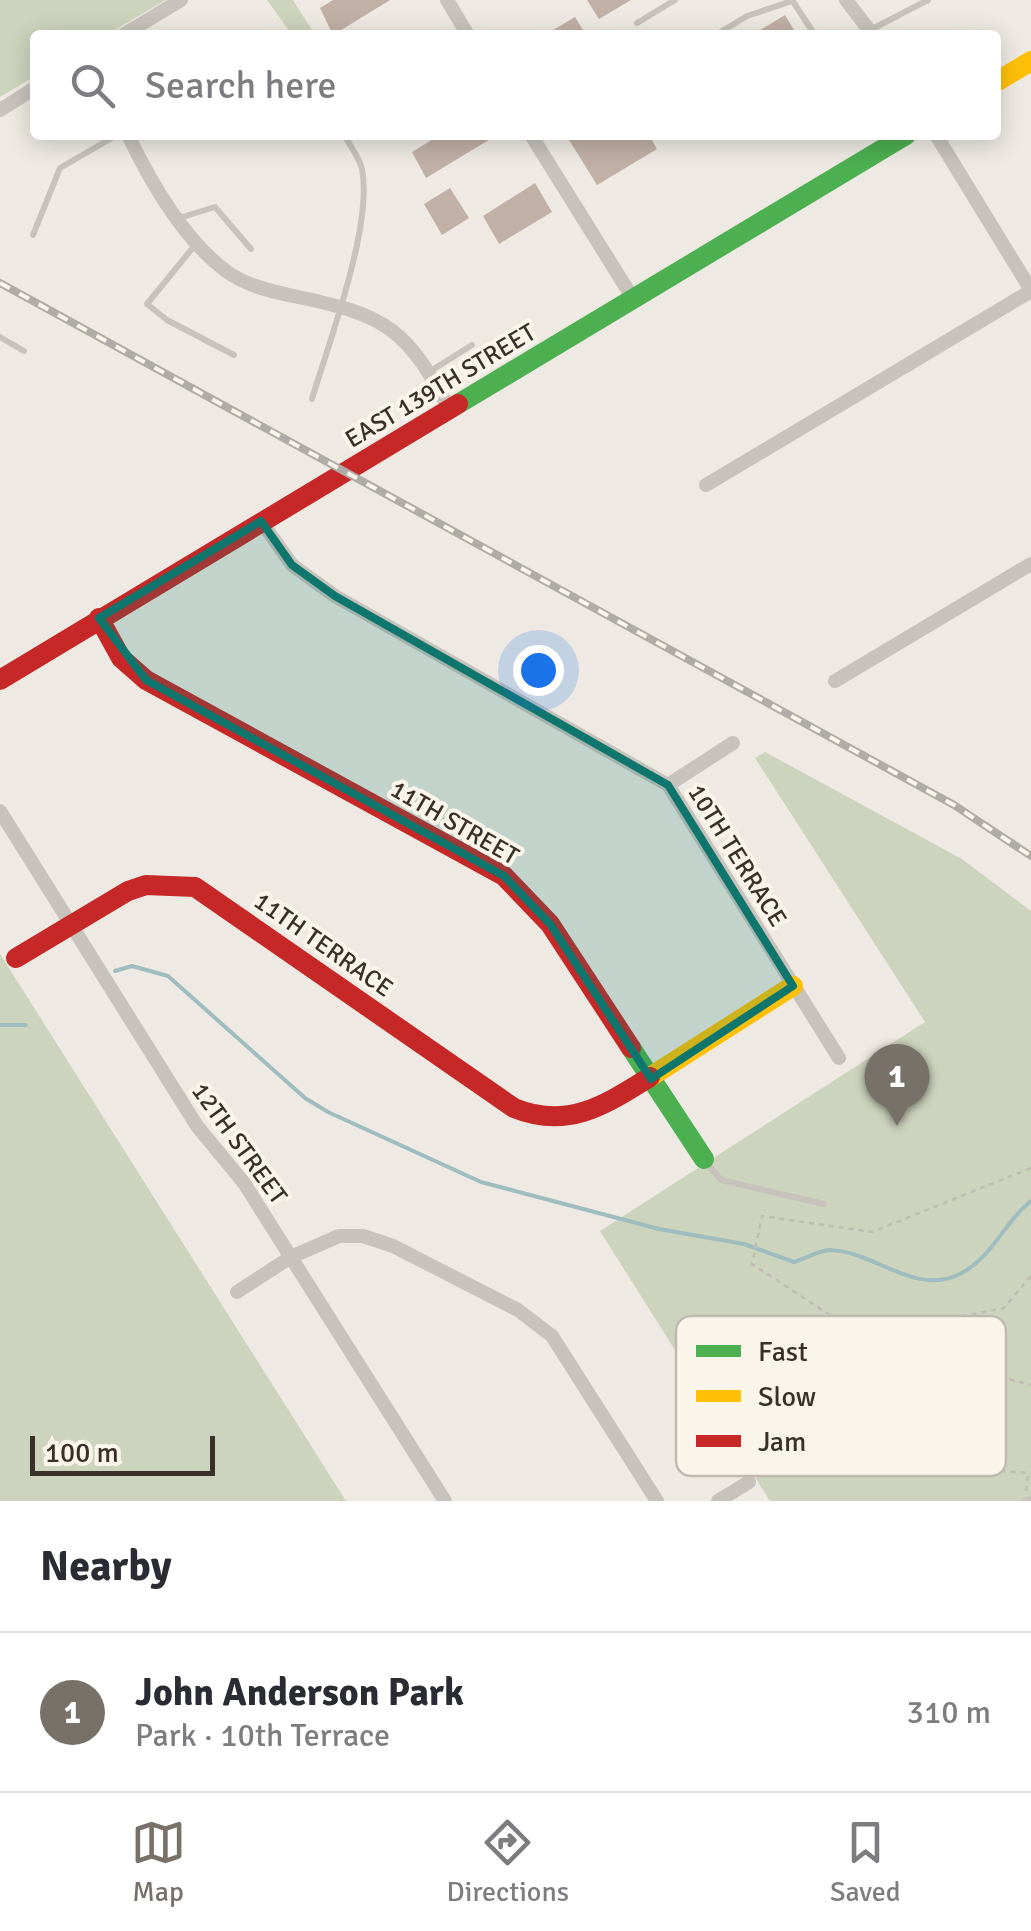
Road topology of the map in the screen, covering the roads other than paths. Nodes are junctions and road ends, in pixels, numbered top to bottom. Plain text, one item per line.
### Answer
1 (181, 0) edge
2 (446, 0) edge
3 (675, 0) edge
4 (792, 0) edge
5 (846, 0) edge
6 (928, 0) edge
7 (637, 23) dead end
8 (131, 30) edge
9 (465, 30) edge
10 (723, 30) edge
11 (812, 30) edge
12 (866, 30) edge
13 (871, 30) edge
14 (1031, 61) edge
15 (1001, 79) edge
16 (30, 91) edge
17 (0, 110) edge
18 (108, 140) edge
19 (131, 140) edge
20 (347, 140) edge
21 (533, 140) edge
22 (898, 140) edge
23 (939, 140) edge
24 (178, 219) junction
25 (33, 235) dead end
26 (196, 244) junction
27 (251, 249) dead end
28 (1031, 290) edge
29 (632, 298) junction
30 (340, 306) junction
31 (0, 337) edge
32 (472, 345) dead end
33 (24, 351) dead end
34 (234, 355) dead end
35 (429, 372) junction
36 (312, 399) dead end
37 (449, 409) junction
38 (706, 485) dead end
39 (262, 522) junction
40 (1031, 564) edge
41 (99, 618) junction
42 (0, 680) edge
43 (835, 681) dead end
44 (733, 743) dead end
45 (668, 785) junction
46 (0, 810) edge
47 (70, 924) junction
48 (16, 958) dead end
49 (793, 986) junction
50 (838, 1058) dead end
51 (651, 1079) junction
52 (704, 1159) joint
53 (824, 1204) dead end
54 (291, 1257) junction
55 (237, 1292) dead end
56 (749, 1482) dead end
57 (445, 1501) edge
58 (657, 1501) edge
59 (718, 1501) edge

1 - 8 street
2 - 9 street
3 - 7 lane
4 - 10 lane
4 - 11 lane
5 - 12 street
6 - 13 lane
14 - 15 street
16 - 17 street
18 - 25 lane
19 - 24 street
20 - 30 lane
21 - 29 street
22 - 29 street, EAST 139TH STREET
23 - 28 street
24 - 26 street
24 - 27 lane
26 - 30 street
26 - 34 lane
28 - 38 street
29 - 37 street, EAST 139TH STREET
30 - 35 street
30 - 36 lane
31 - 33 lane
32 - 35 lane
35 - 37 street
37 - 39 street, EAST 139TH STREET
39 - 41 street, EAST 139TH STREET
39 - 45 street, 10TH TERRACE
40 - 43 street
41 - 42 street, EAST 139TH STREET
41 - 51 street, 11TH STREET
44 - 45 street
45 - 49 street, 10TH TERRACE
46 - 47 street, 12TH STREET
47 - 48 street, 11TH TERRACE
47 - 51 street, 11TH TERRACE
47 - 54 street, 12TH STREET
49 - 50 street, 10TH TERRACE
49 - 51 street
51 - 52 street, 11TH STREET
52 - 53 lane
54 - 55 street
54 - 57 street, 12TH STREET
54 - 58 street
56 - 59 street

